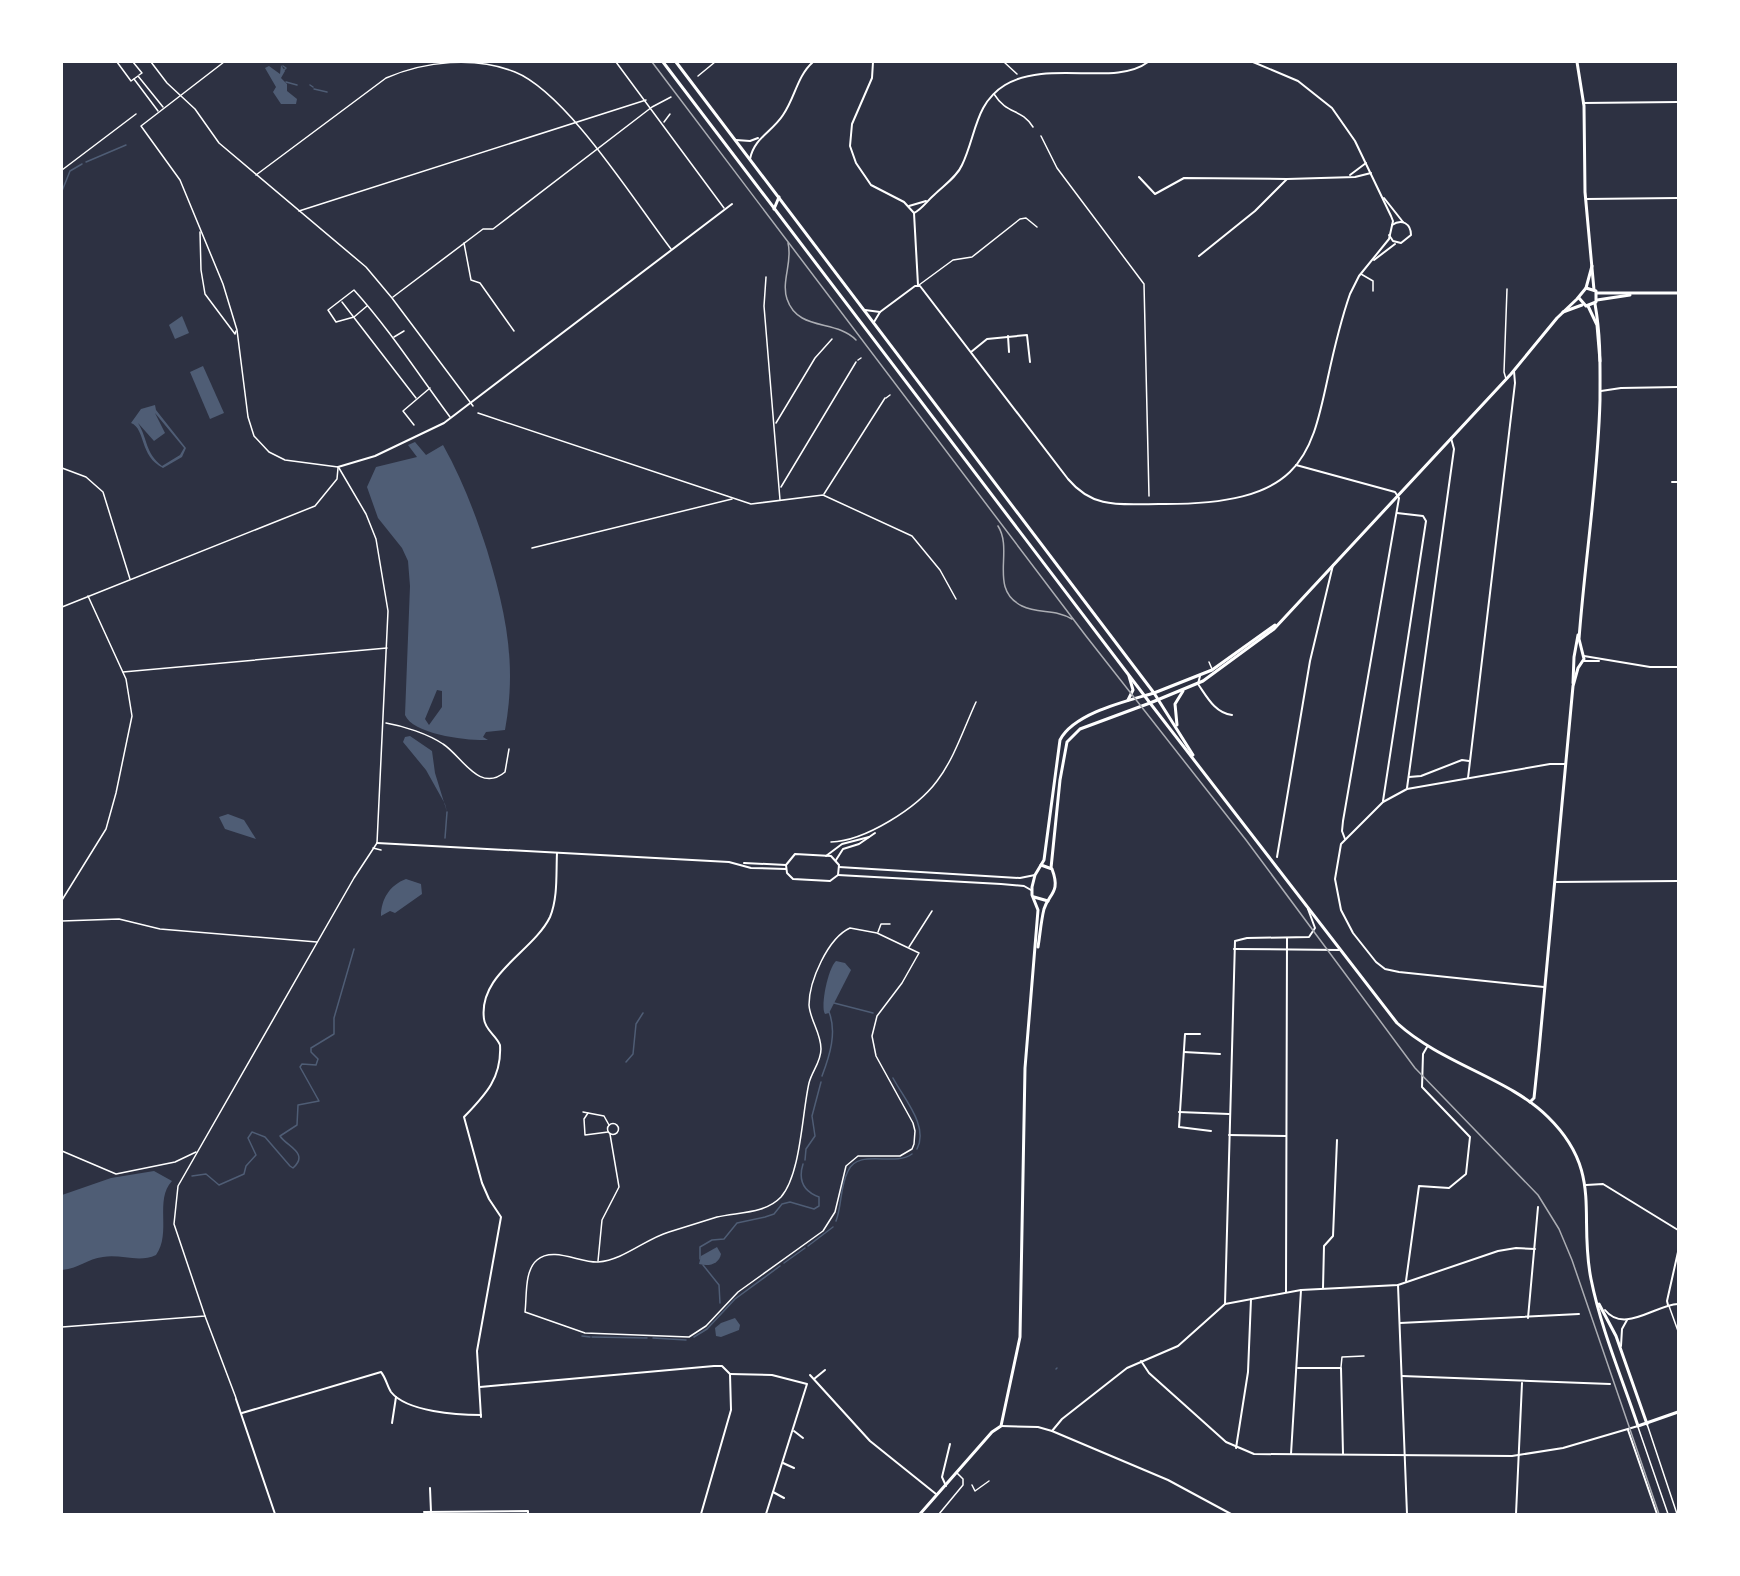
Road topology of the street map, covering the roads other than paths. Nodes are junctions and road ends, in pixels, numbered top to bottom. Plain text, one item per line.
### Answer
1 (117, 62) edge
2 (133, 62) edge
3 (151, 62) edge
4 (224, 62) edge
5 (432, 62) edge
6 (616, 62) edge
7 (663, 62) edge
8 (676, 62) edge
9 (716, 62) edge
10 (813, 62) edge
11 (873, 62) edge
12 (1004, 62) edge
13 (1148, 62) edge
14 (1253, 62) edge
15 (1577, 62) edge
16 (1017, 74) dead end
17 (698, 75) dead end
18 (138, 76) junction
19 (134, 79) junction
20 (994, 93) junction
21 (180, 94) junction
22 (671, 97) dead end
23 (646, 100) junction
24 (1678, 102) edge
25 (1583, 103) junction
26 (652, 107) junction
27 (164, 108) junction
28 (159, 112) junction
29 (136, 114) dead end
30 (670, 114) dead end
31 (663, 123) junction
32 (576, 124) junction
33 (1033, 127) dead end
34 (1041, 136) dead end
35 (761, 137) junction
36 (736, 140) junction
37 (596, 150) junction
38 (750, 159) junction
39 (1366, 163) junction
40 (742, 166) junction
41 (62, 170) edge
42 (1371, 173) junction
43 (255, 175) junction
44 (1139, 177) dead end
45 (1347, 177) junction
46 (1287, 179) junction
47 (766, 180) junction
48 (758, 187) junction
49 (779, 197) junction
50 (1383, 197) junction
51 (1678, 198) edge
52 (1586, 199) junction
53 (927, 201) junction
54 (732, 204) dead end
55 (909, 206) junction
56 (725, 209) junction
57 (774, 209) junction
58 (299, 211) junction
59 (914, 213) junction
60 (1403, 222) junction
61 (1392, 225) junction
62 (1037, 227) dead end
63 (200, 231) junction
64 (1389, 235) junction
65 (464, 243) junction
66 (1398, 243) junction
67 (671, 250) junction
68 (1199, 256) dead end
69 (1371, 261) junction
70 (1592, 266) junction
71 (1360, 274) junction
72 (766, 277) dead end
73 (918, 285) junction
74 (1586, 288) junction
75 (1506, 290) dead end
76 (1373, 291) dead end
77 (1596, 291) junction
78 (1678, 293) edge
79 (1635, 294) junction
80 (1579, 297) junction
81 (393, 298) junction
82 (340, 300) junction
83 (1596, 302) junction
84 (368, 306) junction
85 (1586, 306) junction
86 (862, 309) junction
87 (880, 312) junction
88 (1563, 312) junction
89 (354, 317) junction
90 (874, 324) junction
91 (237, 330) junction
92 (404, 331) dead end
93 (514, 331) dead end
94 (1008, 336) junction
95 (394, 337) junction
96 (832, 339) dead end
97 (971, 352) junction
98 (1009, 352) dead end
99 (861, 358) dead end
100 (1030, 362) dead end
101 (1601, 363) junction
102 (1514, 371) junction
103 (1506, 380) junction
104 (1678, 387) edge
105 (430, 388) junction
106 (1600, 391) junction
107 (890, 395) dead end
108 (416, 398) junction
109 (471, 402) junction
110 (473, 406) dead end
111 (478, 413) dead end
112 (451, 418) junction
113 (951, 424) junction
114 (414, 425) dead end
115 (774, 425) junction
116 (942, 430) junction
117 (1451, 438) junction
118 (1296, 465) junction
119 (338, 467) junction
120 (62, 468) edge
121 (1672, 482) dead end
122 (1678, 482) edge
123 (780, 489) junction
124 (823, 495) junction
125 (1398, 495) junction
126 (1149, 496) dead end
127 (734, 498) junction
128 (780, 500) junction
129 (1397, 513) junction
130 (532, 548) dead end
131 (1334, 564) junction
132 (130, 580) junction
133 (88, 596) junction
134 (956, 599) dead end
135 (1084, 599) junction
136 (1076, 606) junction
137 (62, 607) edge
138 (1276, 625) junction
139 (1580, 627) junction
140 (387, 648) junction
141 (1576, 653) junction
142 (1582, 658) junction
143 (1209, 662) dead end
144 (1575, 662) junction
145 (1678, 667) edge
146 (1212, 670) junction
147 (122, 672) junction
148 (1128, 674) junction
149 (1200, 676) junction
150 (1198, 684) junction
151 (1574, 686) junction
152 (1183, 691) junction
153 (1154, 693) junction
154 (1145, 696) junction
155 (1159, 700) junction
156 (976, 702) dead end
157 (1124, 703) junction
158 (1150, 703) junction
159 (1232, 715) dead end
160 (384, 723) junction
161 (1178, 727) junction
162 (509, 749) dead end
163 (1193, 756) junction
164 (1468, 761) junction
165 (1565, 764) junction
166 (1408, 777) junction
167 (1468, 778) junction
168 (1407, 789) junction
169 (1383, 802) junction
170 (875, 833) dead end
171 (869, 837) junction
172 (1346, 839) junction
173 (831, 842) dead end
174 (377, 843) junction
175 (372, 848) junction
176 (381, 850) dead end
177 (557, 853) junction
178 (826, 855) junction
179 (1278, 857) dead end
180 (836, 860) junction
181 (741, 864) junction
182 (786, 865) junction
183 (1041, 865) junction
184 (839, 867) junction
185 (1051, 868) junction
186 (786, 869) junction
187 (898, 871) junction
188 (838, 875) junction
189 (967, 875) junction
190 (1035, 875) junction
191 (898, 879) junction
192 (1678, 881) edge
193 (966, 882) junction
194 (1555, 882) junction
195 (1032, 890) junction
196 (1033, 897) junction
197 (62, 900) edge
198 (1050, 901) junction
199 (1308, 906) junction
200 (932, 911) dead end
201 (62, 921) edge
202 (890, 924) dead end
203 (877, 933) junction
204 (1287, 938) junction
205 (317, 942) junction
206 (909, 947) junction
207 (1234, 949) junction
208 (1287, 950) junction
209 (1338, 950) junction
210 (1036, 956) junction
211 (1544, 987) junction
212 (1200, 1034) dead end
213 (1427, 1047) junction
214 (1183, 1052) junction
215 (1220, 1054) dead end
216 (1530, 1102) junction
217 (1678, 1103) edge
218 (1678, 1108) edge
219 (583, 1112) dead end
220 (1179, 1112) junction
221 (588, 1113) junction
222 (1229, 1114) junction
223 (609, 1125) junction
224 (1211, 1131) dead end
225 (609, 1133) junction
226 (1229, 1135) junction
227 (1286, 1136) junction
228 (1337, 1140) dead end
229 (62, 1151) edge
230 (196, 1152) junction
231 (1586, 1185) junction
232 (1538, 1207) dead end
233 (1678, 1230) edge
234 (1535, 1249) junction
235 (1678, 1252) edge
236 (598, 1262) junction
237 (1406, 1281) junction
238 (1398, 1285) junction
239 (1323, 1288) junction
240 (1301, 1290) junction
241 (1286, 1292) junction
242 (1251, 1299) junction
243 (1598, 1303) junction
244 (1225, 1304) junction
245 (1678, 1304) edge
246 (1669, 1305) junction
247 (1605, 1310) junction
248 (1579, 1314) dead end
249 (205, 1316) junction
250 (1528, 1318) junction
251 (1627, 1320) junction
252 (1400, 1323) junction
253 (62, 1327) edge
254 (1678, 1331) edge
255 (1621, 1349) junction
256 (1364, 1356) dead end
257 (1141, 1361) junction
258 (1297, 1368) junction
259 (1341, 1368) junction
260 (825, 1370) dead end
261 (730, 1374) junction
262 (810, 1375) dead end
263 (1402, 1376) junction
264 (814, 1379) junction
265 (1522, 1382) junction
266 (1610, 1384) dead end
267 (479, 1387) junction
268 (396, 1397) junction
269 (236, 1399) joint
270 (1678, 1412) edge
271 (242, 1413) junction
272 (392, 1423) dead end
273 (1647, 1424) junction
274 (1001, 1426) junction
275 (1638, 1426) junction
276 (1628, 1430) junction
277 (794, 1431) junction
278 (1052, 1431) junction
279 (803, 1438) dead end
280 (950, 1444) dead end
281 (1236, 1448) junction
282 (1519, 1453) junction
283 (1291, 1454) junction
284 (1343, 1454) junction
285 (1405, 1454) junction
286 (783, 1463) junction
287 (794, 1468) dead end
288 (957, 1473) junction
289 (989, 1481) dead end
290 (972, 1485) dead end
291 (945, 1486) junction
292 (430, 1488) dead end
293 (774, 1492) junction
294 (938, 1495) junction
295 (784, 1498) dead end
296 (424, 1512) dead end
297 (431, 1512) junction
298 (454, 1513) edge
299 (275, 1515) edge
300 (528, 1515) edge
301 (701, 1515) edge
302 (766, 1515) edge
303 (920, 1515) edge
304 (939, 1515) edge
305 (1231, 1515) edge
306 (1407, 1515) edge
307 (1516, 1515) edge
308 (1657, 1515) edge
309 (1668, 1515) edge
310 (1677, 1515) edge

1 - 19 street
2 - 18 street
3 - 21 street
4 - 21 street
5 - 32 street
5 - 43 street
6 - 23 street
7 - 40 street
8 - 36 street
9 - 17 street
10 - 35 street
11 - 55 street
12 - 16 street
13 - 20 street
14 - 39 street
15 - 25 street
18 - 19 street
18 - 27 street
19 - 28 street
20 - 33 street
20 - 53 street
21 - 27 street
21 - 43 street
22 - 26 street
23 - 26 street
23 - 32 street
24 - 25 street
25 - 52 street
26 - 31 street
26 - 37 street
27 - 28 street
28 - 63 street
29 - 41 street
30 - 31 street
31 - 56 street
32 - 37 street
32 - 58 street
34 - 126 street
35 - 36 street
35 - 38 street
36 - 38 street
37 - 65 street
37 - 67 street
38 - 40 street
38 - 47 street
39 - 42 street
39 - 45 street
40 - 48 street
42 - 45 street
42 - 50 street
43 - 58 street
44 - 46 street
45 - 46 street
46 - 68 street
47 - 48 street
47 - 49 street
48 - 57 street
49 - 57 street
49 - 86 street
50 - 60 street
50 - 61 street
51 - 52 street
52 - 70 street
53 - 55 street
53 - 59 street
54 - 56 street
55 - 59 street
56 - 67 street
57 - 116 street
58 - 81 street
59 - 73 street
60 - 61 street
60 - 66 street
61 - 64 street
62 - 73 street
63 - 91 street
63 - 91 street
64 - 66 street
64 - 69 street
65 - 81 street
65 - 93 street
66 - 69 street
67 - 109 street
69 - 71 street
70 - 74 street
70 - 77 street
71 - 76 street
71 - 118 street
72 - 115 street
73 - 87 street
73 - 97 street
74 - 77 street
74 - 80 street
75 - 103 street
77 - 79 street
77 - 83 street
78 - 79 street
79 - 83 street
80 - 85 street
80 - 88 street
81 - 109 street
82 - 84 street
82 - 89 street
82 - 89 street
83 - 85 street
83 - 101 street
84 - 89 street
84 - 95 street
85 - 88 street
85 - 101 street
86 - 87 street
86 - 90 street
87 - 90 street
88 - 102 street
89 - 108 street
90 - 113 street
91 - 119 street
92 - 95 street
94 - 97 street
94 - 98 street
94 - 100 street
95 - 105 street
96 - 115 street
97 - 118 street
99 - 123 street
101 - 106 street
102 - 103 street
102 - 164 street
103 - 117 street
104 - 106 street
105 - 108 street
105 - 112 street
106 - 139 street
107 - 124 street
108 - 114 street
109 - 110 street
109 - 112 street
111 - 127 street
112 - 119 street
113 - 116 street
113 - 135 street
115 - 123 street
116 - 136 street
117 - 125 street
117 - 166 street
118 - 125 street
119 - 132 street
119 - 140 street
120 - 132 street
121 - 122 street
123 - 128 street
124 - 128 street
124 - 134 street
125 - 129 street
125 - 131 street
127 - 128 street
127 - 130 street
129 - 169 street
129 - 172 street
131 - 138 street
131 - 179 street
132 - 133 street
133 - 137 street
133 - 147 street
135 - 136 street
135 - 153 street
136 - 148 street
138 - 146 street
138 - 150 street
139 - 141 street
139 - 142 street
140 - 147 street
140 - 160 street
141 - 142 street
141 - 144 street
142 - 144 street
142 - 145 street
142 - 151 street
143 - 146 street
144 - 151 street
146 - 149 street
147 - 197 street
148 - 154 street
148 - 157 street
149 - 150 street
149 - 153 street
150 - 152 street
150 - 159 street
151 - 165 street
152 - 155 street
152 - 161 street
153 - 154 street
153 - 155 street
154 - 157 street
154 - 158 street
155 - 158 street
155 - 161 street
156 - 173 street
157 - 183 street
158 - 163 street
158 - 185 street
160 - 162 street
160 - 174 street
161 - 163 street
163 - 199 street
164 - 166 street
164 - 167 street
165 - 167 street
165 - 194 street
166 - 168 street
167 - 168 street
168 - 169 street
169 - 172 street
170 - 171 street
171 - 178 street
171 - 180 street
172 - 211 street
174 - 175 street
174 - 177 street
175 - 176 street
175 - 205 street
177 - 181 street
177 - 267 street
178 - 180 street
178 - 182 street
180 - 184 street
181 - 182 street
181 - 186 street
182 - 186 street
183 - 185 street
183 - 190 street
184 - 187 street
184 - 188 street
185 - 198 street
186 - 188 street
187 - 189 street
187 - 191 street
188 - 191 street
189 - 190 street
189 - 193 street
190 - 195 street
191 - 193 street
192 - 194 street
193 - 195 street
194 - 211 street
195 - 196 street
196 - 198 street
196 - 210 street
198 - 210 street
199 - 204 street
199 - 209 street
200 - 206 street
201 - 205 street
202 - 203 street
203 - 206 street
203 - 236 street
204 - 207 street
204 - 208 street
205 - 230 street
206 - 236 street
207 - 208 street
207 - 222 street
208 - 209 street
208 - 227 street
209 - 213 street
210 - 274 street
211 - 216 street
212 - 214 street
213 - 216 street
213 - 237 street
214 - 215 street
214 - 220 street
216 - 231 street
217 - 218 street
219 - 221 street
220 - 222 street
220 - 224 street
221 - 223 street
221 - 225 street
222 - 226 street
223 - 225 street
223 - 225 street
225 - 236 street
226 - 227 street
226 - 244 street
227 - 241 street
228 - 239 street
229 - 230 street
230 - 249 street
231 - 233 street
231 - 243 street
232 - 234 street
234 - 237 street
234 - 250 street
235 - 246 street
237 - 238 street
238 - 239 street
238 - 252 street
239 - 240 street
240 - 241 street
240 - 258 street
241 - 242 street
242 - 244 street
242 - 281 street
243 - 247 street
243 - 275 street
244 - 257 street
245 - 246 street
246 - 251 street
246 - 254 street
247 - 251 street
247 - 255 street
248 - 250 street
249 - 253 street
249 - 269 street
250 - 252 street
251 - 255 street
252 - 263 street
255 - 273 street
256 - 259 street
257 - 278 street
257 - 281 street
258 - 259 street
258 - 283 street
259 - 284 street
260 - 264 street
261 - 267 street
261 - 277 street
261 - 301 street
262 - 264 street
263 - 265 street
263 - 285 street
264 - 294 street
265 - 266 street
265 - 282 street
267 - 268 street
268 - 271 street
268 - 272 street
269 - 271 street
270 - 273 street
271 - 299 street
273 - 275 street
273 - 310 street
274 - 278 street
274 - 288 street
275 - 276 street
275 - 309 street
276 - 282 street
276 - 308 street
277 - 279 street
277 - 286 street
278 - 305 street
280 - 291 street
281 - 283 street
282 - 285 street
282 - 307 street
283 - 284 street
284 - 285 street
285 - 306 street
286 - 287 street
286 - 293 street
288 - 291 street
288 - 304 street
289 - 290 street
291 - 294 street
292 - 297 street
293 - 295 street
293 - 302 street
294 - 303 street
296 - 297 street
297 - 298 street
298 - 300 street

